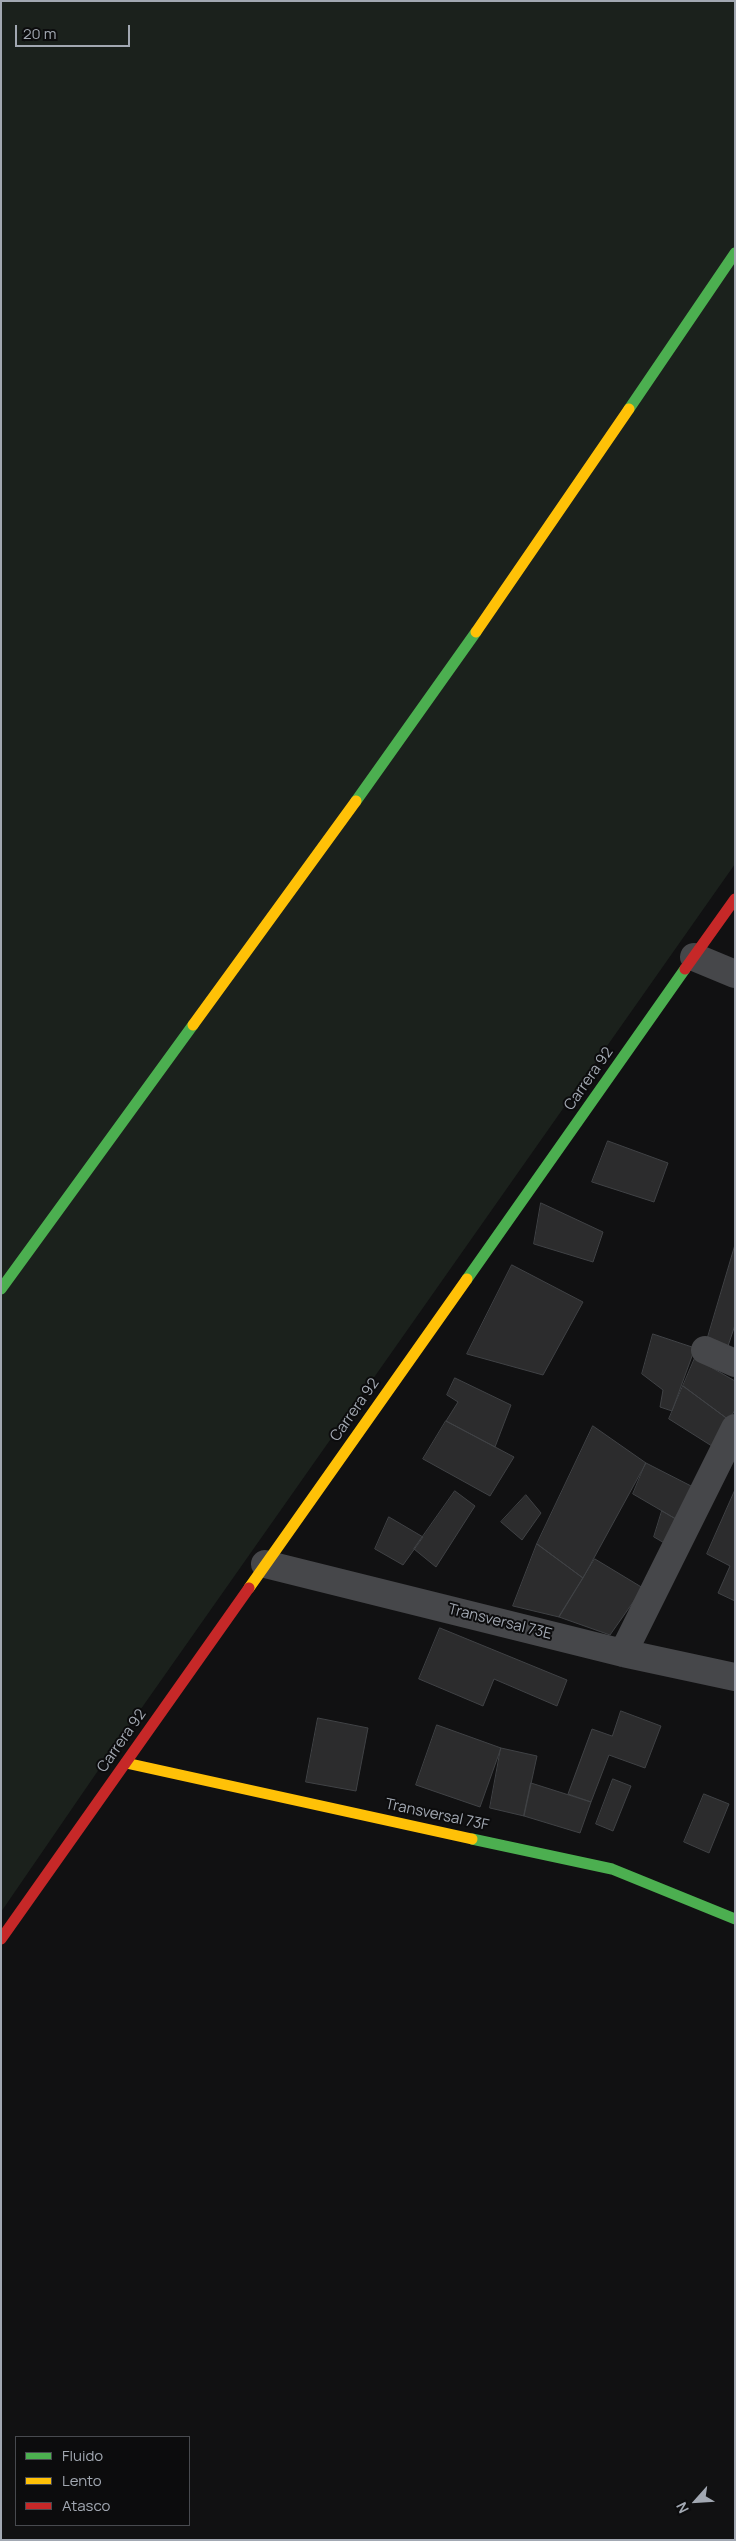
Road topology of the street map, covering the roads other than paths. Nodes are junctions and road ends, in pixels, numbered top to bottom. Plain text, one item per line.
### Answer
1 (735, 253) edge
2 (735, 899) edge
3 (694, 957) junction
4 (735, 974) edge
5 (1, 1289) edge
6 (705, 1350) dead end
7 (735, 1363) edge
8 (735, 1428) edge
9 (265, 1564) junction
10 (624, 1653) junction
11 (735, 1677) edge
12 (126, 1762) junction
13 (735, 1919) edge
14 (1, 1939) edge

1 - 5 street
2 - 3 street, Carrera 92
3 - 4 street
3 - 9 street, Carrera 92
6 - 7 street
8 - 10 street
9 - 10 street, Transversal 73E
9 - 12 street, Carrera 92
10 - 11 street, Transversal 73E
12 - 13 street, Transversal 73F
12 - 14 street, Carrera 92

